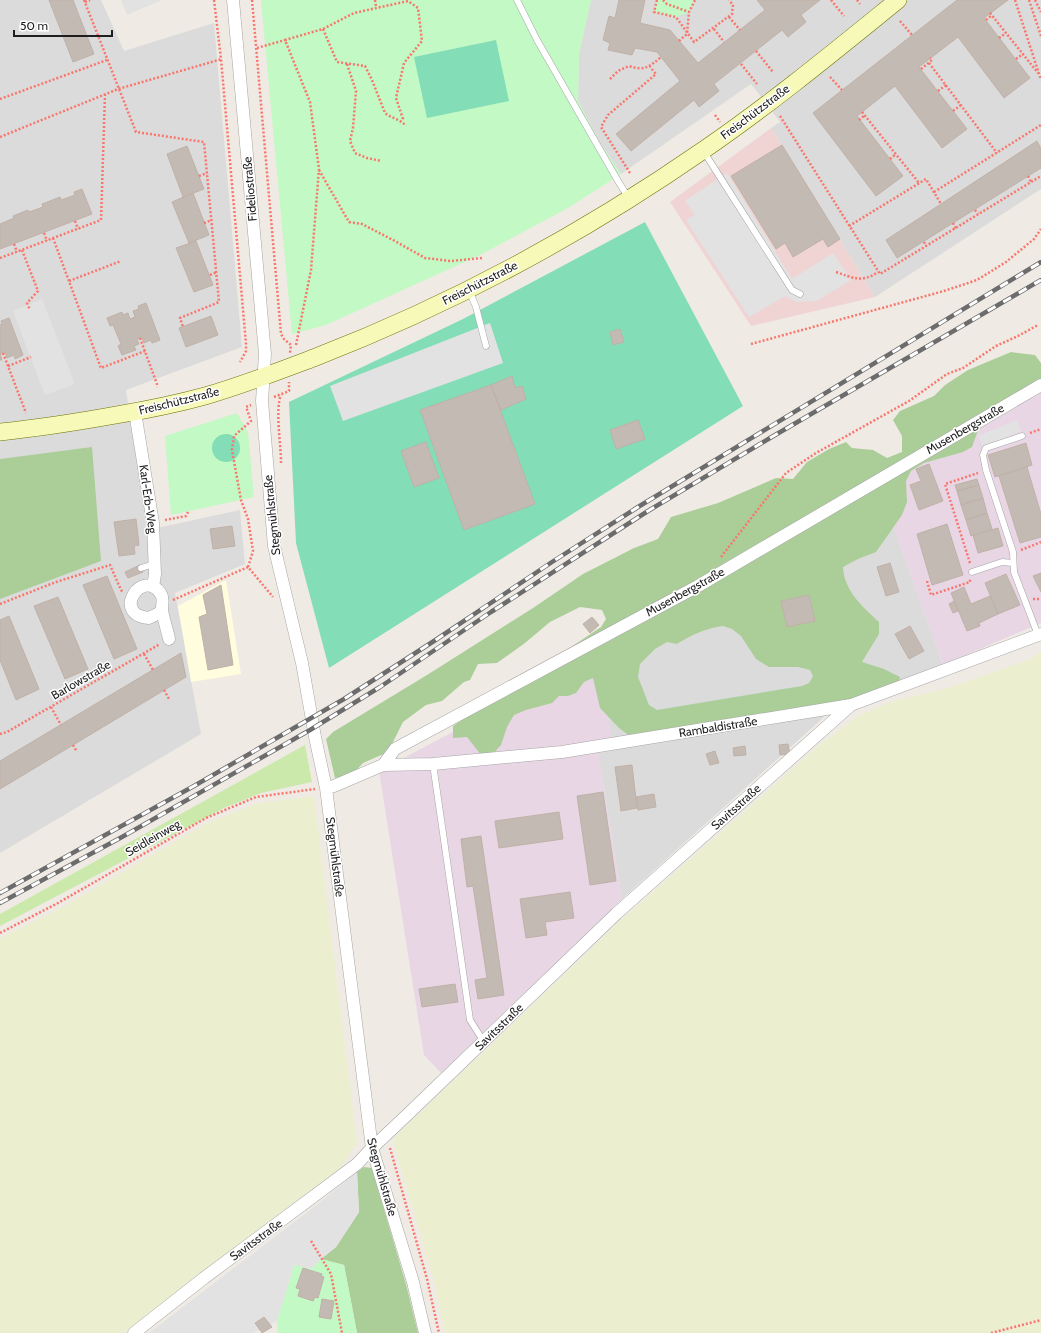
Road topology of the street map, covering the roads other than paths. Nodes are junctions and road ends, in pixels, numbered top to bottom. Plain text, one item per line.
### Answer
1 (233, 0) edge
2 (517, 0) edge
3 (898, 0) edge
4 (704, 150) junction
5 (630, 199) junction
6 (469, 290) junction
7 (800, 294) dead end
8 (486, 346) dead end
9 (264, 377) junction
10 (1041, 385) edge
11 (135, 412) junction
12 (0, 432) edge
13 (1022, 436) dead end
14 (1014, 562) junction
15 (154, 564) junction
16 (141, 568) dead end
17 (972, 572) road end
18 (153, 587) junction
19 (162, 606) junction
20 (1040, 635) edge
21 (169, 639) road end
22 (851, 705) junction
23 (433, 764) junction
24 (383, 765) junction
25 (326, 788) junction
26 (484, 1042) junction
27 (372, 1148) junction
28 (134, 1333) edge
29 (425, 1333) edge

1 - 9 street, Fideliostraße
2 - 5 lane
3 - 4 main road, Freischützstraße
4 - 5 main road, Freischützstraße
4 - 7 lane
5 - 6 main road, Freischützstraße
6 - 8 lane
6 - 9 main road, Freischützstraße
9 - 11 main road, Freischützstraße
9 - 25 street, Stegmühlstraße
10 - 24 street, Musenbergstraße
11 - 12 main road, Freischützstraße
11 - 15 street, Karl-Erb-Weg
13 - 14 lane
14 - 17 lane
14 - 20 lane
15 - 16 lane
15 - 18 street, Karl-Erb-Weg
18 - 19 street
18 - 19 street
19 - 21 street
20 - 22 street, Rambaldistraße
22 - 23 street, Rambaldistraße
22 - 26 street, Savitsstraße
23 - 24 street, Rambaldistraße
23 - 26 lane
24 - 25 street, Musenbergstraße
25 - 27 street, Stegmühlstraße
26 - 27 street, Savitsstraße
27 - 28 street, Savitsstraße
27 - 29 street, Stegmühlstraße

